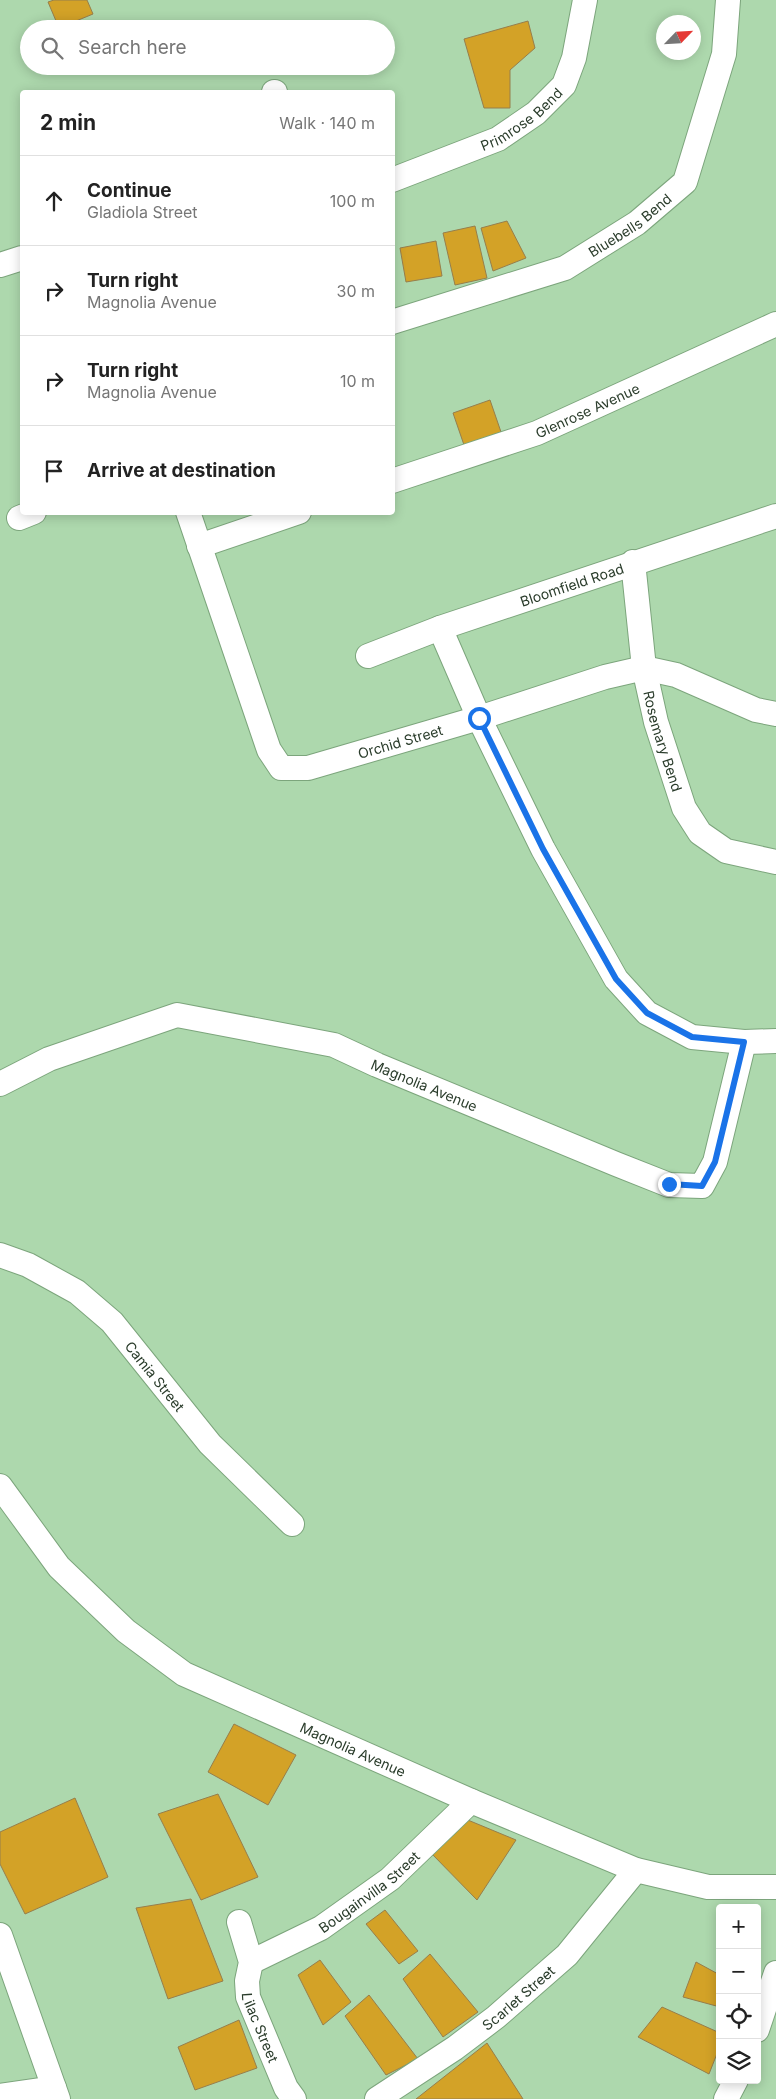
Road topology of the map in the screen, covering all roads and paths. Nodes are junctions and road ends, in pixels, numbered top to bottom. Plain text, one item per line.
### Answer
1 (585, 0) edge
2 (728, 0) edge
3 (395, 179) edge
4 (20, 259) edge
5 (0, 265) edge
6 (395, 321) edge
7 (776, 324) edge
8 (395, 480) edge
9 (189, 515) edge
10 (289, 515) edge
11 (776, 516) edge
12 (198, 546) junction
13 (633, 562) junction
14 (440, 628) junction
15 (368, 656) dead end
16 (644, 668) junction
17 (776, 714) edge
18 (479, 718) junction
19 (776, 862) edge
20 (776, 1041) edge
21 (744, 1042) junction
22 (0, 1084) edge
23 (0, 1255) edge
24 (0, 1486) edge
25 (292, 1524) dead end
26 (471, 1801) junction
27 (636, 1870) junction
28 (776, 1887) edge
29 (239, 1922) dead end
30 (0, 1935) edge
31 (250, 1962) junction
32 (776, 1973) edge
33 (761, 2018) edge
34 (734, 2084) edge
35 (56, 2094) edge
36 (0, 2096) edge
37 (294, 2099) edge
38 (376, 2099) edge
39 (726, 2099) edge

1 - 3 street, Primrose Bend
2 - 6 street, Bluebells Bend
4 - 5 street
7 - 8 street, Glenrose Avenue
9 - 12 street, Orchid Street
10 - 12 street
11 - 13 street, Bloomfield Road
12 - 18 street, Orchid Street
13 - 14 street, Bloomfield Road
13 - 16 street, Rosemary Bend
14 - 15 street, Bloomfield Road
14 - 18 street
16 - 17 street, Orchid Street
16 - 18 street, Orchid Street
16 - 19 street, Rosemary Bend
18 - 21 street
20 - 21 street
21 - 22 street, Magnolia Avenue
23 - 25 street, Camia Street
24 - 26 street, Magnolia Avenue
26 - 27 street, Magnolia Avenue
26 - 31 street, Bougainvilla Street
27 - 28 street, Magnolia Avenue
27 - 38 street, Scarlet Street
29 - 31 street, Lilac Street
30 - 35 street
31 - 37 street, Lilac Street
32 - 33 street
34 - 39 street
35 - 36 street

